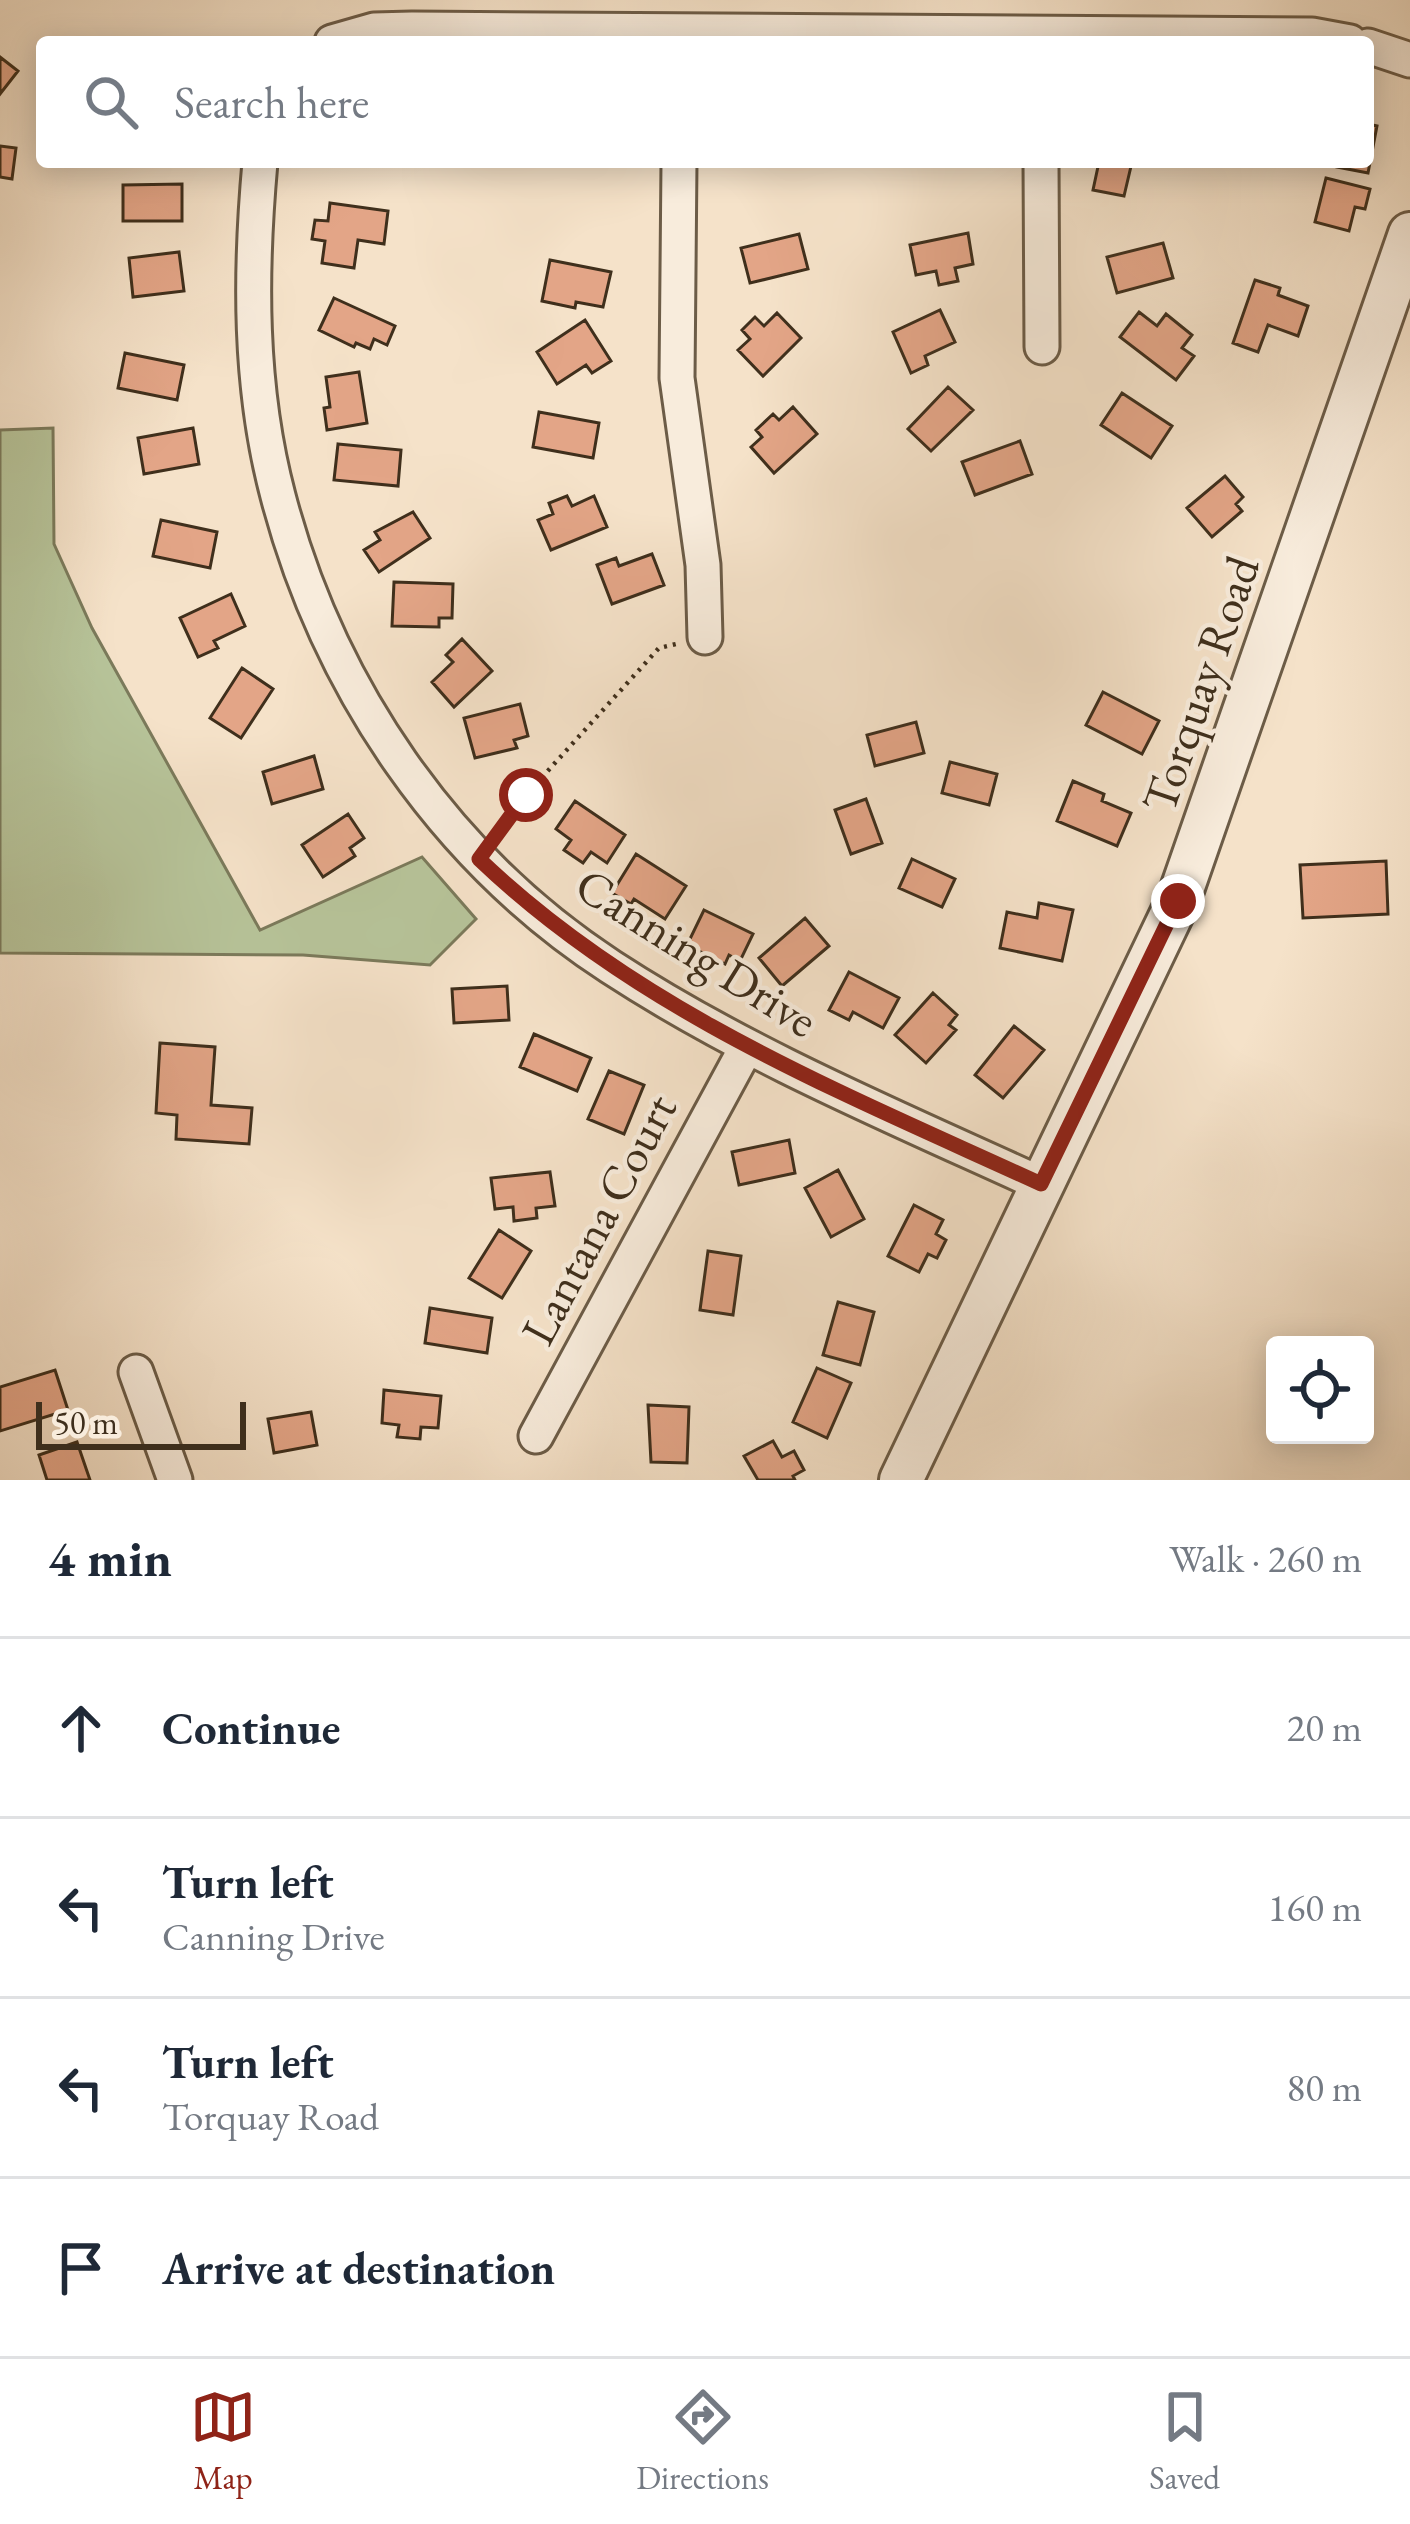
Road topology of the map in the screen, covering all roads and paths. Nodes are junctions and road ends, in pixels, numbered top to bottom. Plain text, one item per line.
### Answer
1 (353, 36) edge
2 (681, 36) edge
3 (1222, 36) edge
4 (1317, 36) edge
5 (1374, 48) edge
6 (1410, 60) edge
7 (260, 168) edge
8 (679, 168) edge
9 (1041, 168) edge
10 (1410, 234) edge
11 (1042, 347) dead end
12 (705, 637) joint
13 (479, 859) junction
14 (746, 1048) junction
15 (1041, 1184) junction
16 (136, 1372) dead end
17 (536, 1436) dead end
18 (176, 1480) edge
19 (901, 1480) edge

1 - 2 street
3 - 4 street
5 - 6 street
7 - 13 street, Canning Drive
8 - 12 street
9 - 11 street
10 - 15 street, Torquay Road
12 - 13 path
13 - 14 street, Canning Drive
14 - 15 street, Canning Drive
14 - 17 street, Lantana Court
15 - 19 street, Torquay Road
16 - 18 street

